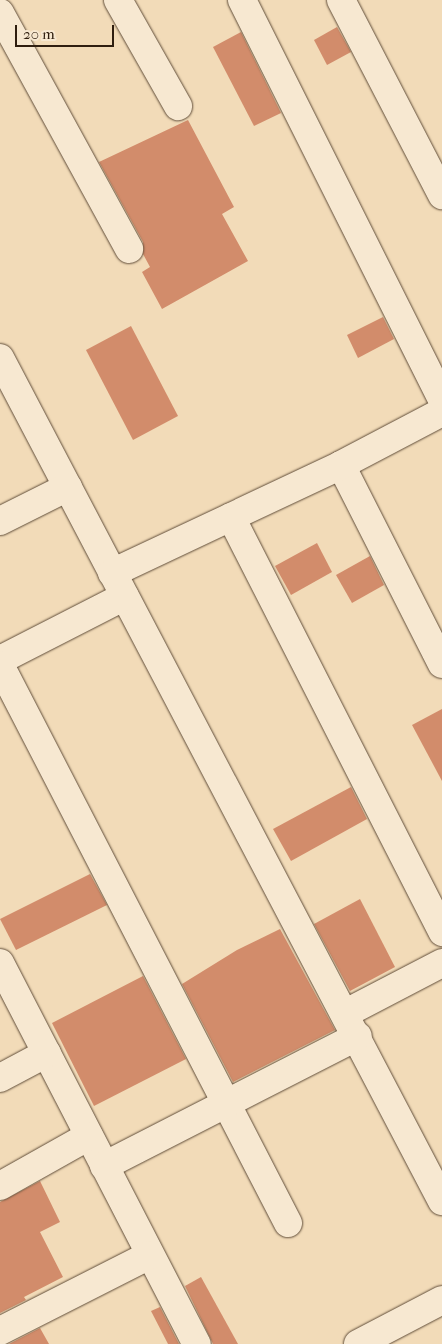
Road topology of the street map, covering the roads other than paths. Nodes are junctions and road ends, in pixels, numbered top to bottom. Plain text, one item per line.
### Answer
1 (118, 0) edge
2 (242, 0) edge
3 (341, 0) edge
4 (0, 13) edge
5 (178, 106) dead end
6 (442, 195) edge
7 (129, 248) dead end
8 (0, 358) edge
9 (442, 400) edge
10 (442, 412) edge
11 (341, 465) junction
12 (68, 487) junction
13 (231, 517) junction
14 (0, 521) edge
15 (118, 584) junction
16 (0, 660) edge
17 (442, 664) edge
18 (0, 665) edge
19 (442, 932) edge
20 (0, 963) edge
21 (442, 963) edge
22 (352, 1025) junction
23 (47, 1053) junction
24 (0, 1078) edge
25 (226, 1103) junction
26 (89, 1136) junction
27 (104, 1166) junction
28 (0, 1186) edge
29 (442, 1201) edge
30 (288, 1223) dead end
31 (150, 1255) junction
32 (442, 1300) edge
33 (0, 1331) edge
34 (369, 1341) edge
35 (197, 1344) edge

1 - 5 street
2 - 9 street
3 - 6 street
4 - 7 street
8 - 12 street
10 - 11 street
11 - 13 street
11 - 17 street
12 - 14 street
12 - 15 street
13 - 15 street
13 - 19 street
15 - 16 street
15 - 22 street
18 - 25 street
20 - 23 street
21 - 22 street
22 - 25 street
22 - 29 street
23 - 24 street
23 - 26 street
25 - 27 street
25 - 30 street
26 - 27 street
26 - 28 street
27 - 31 street
31 - 33 street
31 - 35 street
32 - 34 street

